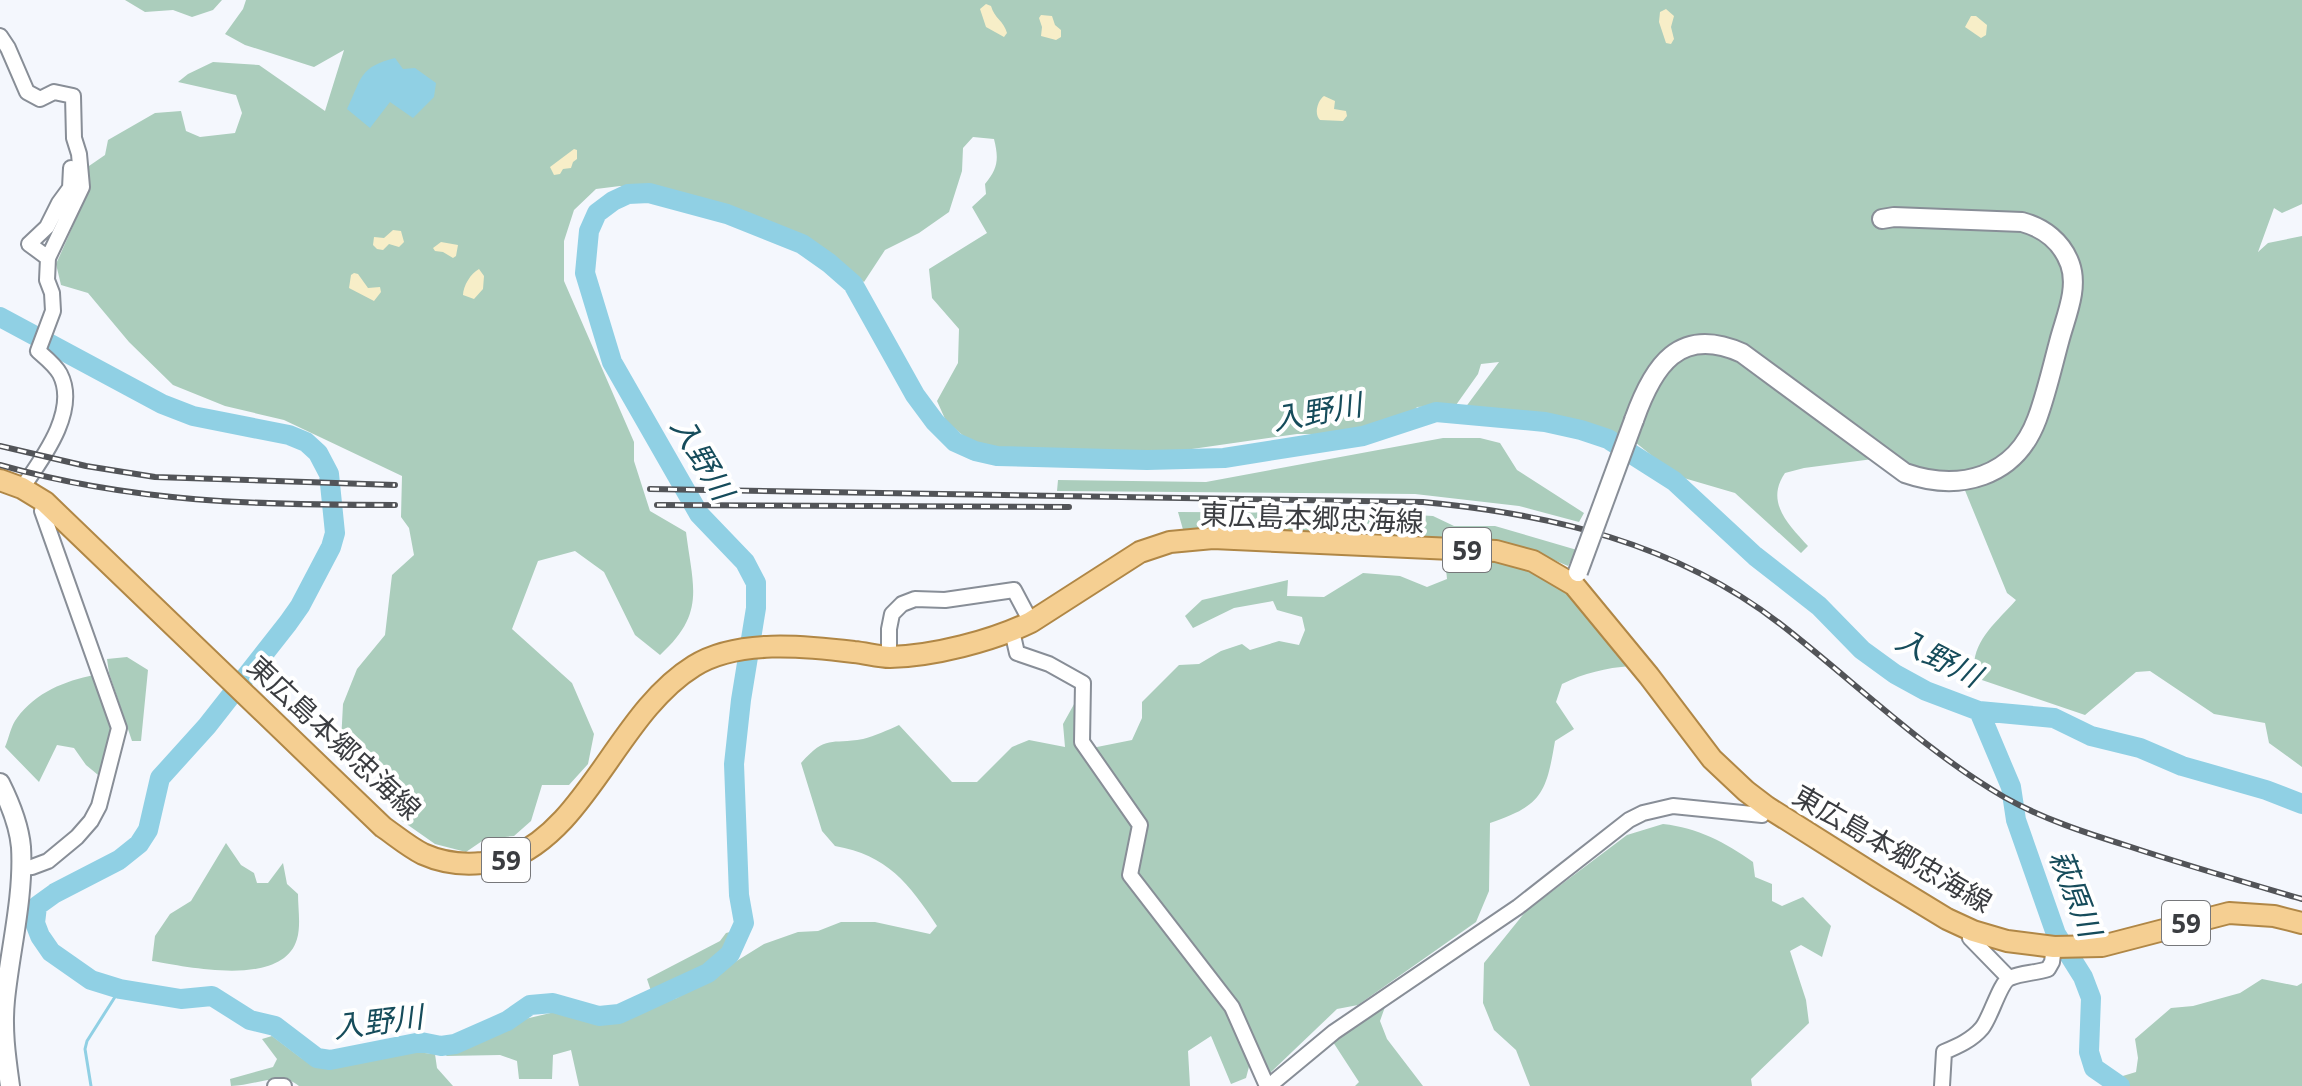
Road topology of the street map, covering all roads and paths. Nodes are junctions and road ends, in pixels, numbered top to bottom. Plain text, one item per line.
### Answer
1 (0, 36) edge
2 (71, 168) dead end
3 (1882, 219) dead end
4 (48, 258) junction
5 (0, 480) edge
6 (22, 488) junction
7 (45, 502) junction
8 (1576, 578) junction
9 (1031, 622) junction
10 (1012, 631) junction
11 (889, 657) junction
12 (0, 783) edge
13 (1767, 807) junction
14 (21, 868) junction
15 (2302, 923) edge
16 (1973, 931) junction
17 (2063, 947) junction
18 (2009, 978) junction
19 (10, 1086) edge
20 (275, 1086) edge
21 (284, 1086) edge
22 (1268, 1086) edge
23 (1942, 1086) edge

1 - 4 street
2 - 4 street
3 - 8 street, bridge
4 - 6 street
5 - 6 main road, 東広島本郷忠海線 / 59
6 - 7 main road, 東広島本郷忠海線 / 59
7 - 11 main road, 東広島本郷忠海線 / 59
7 - 14 street
8 - 9 main road, 東広島本郷忠海線 / 59
8 - 13 main road, 東広島本郷忠海線 / 59
9 - 10 main road, 東広島本郷忠海線 / 59
9 - 11 street
10 - 11 main road, 東広島本郷忠海線 / 59
10 - 22 street
12 - 14 street
13 - 16 main road, 東広島本郷忠海線 / 59
13 - 22 street
14 - 19 street
15 - 17 main road, 東広島本郷忠海線 / 59
16 - 17 main road, 東広島本郷忠海線 / 59
16 - 18 street
17 - 18 street
18 - 23 street
20 - 21 street

